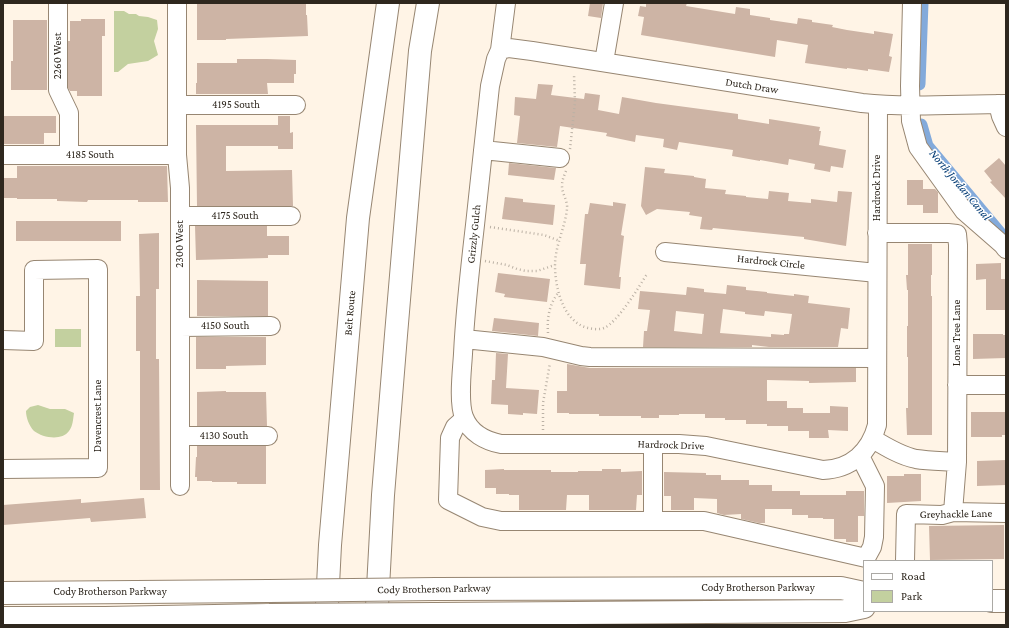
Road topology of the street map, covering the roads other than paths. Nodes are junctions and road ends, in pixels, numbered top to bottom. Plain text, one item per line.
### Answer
1 (58, 3) edge
2 (176, 3) edge
3 (388, 3) edge
4 (428, 3) edge
5 (433, 3) edge
6 (506, 3) edge
7 (614, 3) edge
8 (912, 3) edge
9 (500, 50) junction
10 (420, 52) junction
11 (604, 62) junction
12 (1002, 104) edge
13 (177, 105) junction
14 (296, 105) dead end
15 (878, 105) junction
16 (911, 105) junction
17 (1006, 127) edge
18 (483, 150) junction
19 (3, 155) edge
20 (69, 155) junction
21 (177, 155) junction
22 (566, 159) road end
23 (180, 216) junction
24 (291, 216) dead end
25 (877, 233) junction
26 (1006, 249) edge
27 (665, 252) dead end
28 (877, 273) junction
29 (271, 326) dead end
30 (180, 327) junction
31 (464, 339) junction
32 (3, 340) edge
33 (877, 358) junction
34 (957, 385) junction
35 (1006, 385) edge
36 (464, 419) junction
37 (180, 436) junction
38 (268, 436) dead end
39 (873, 439) junction
40 (653, 444) junction
41 (860, 456) junction
42 (957, 462) junction
43 (3, 469) edge
44 (180, 486) dead end
45 (953, 512) junction
46 (1006, 513) edge
47 (653, 521) junction
48 (906, 560) edge
49 (3, 593) edge
50 (863, 593) edge
51 (993, 601) edge
52 (1006, 601) edge
53 (863, 607) edge
54 (3, 618) edge
55 (326, 625) edge
56 (376, 625) edge

1 - 20 street, 2260 West
2 - 13 street, 2300 West
3 - 55 main road, Belt Route
4 - 10 main road
5 - 10 main road
6 - 9 street, Grizzly Gulch
7 - 11 street
8 - 16 street
9 - 11 street, Dutch Draw
9 - 18 street, Grizzly Gulch
10 - 56 main road
11 - 15 street, Dutch Draw
12 - 16 street, Dutch Draw
12 - 17 street
13 - 14 street, 4195 South
13 - 21 street, 2300 West
15 - 16 street, Dutch Draw
15 - 25 street, Hardrock Drive
16 - 26 street
18 - 22 street
18 - 31 street, Grizzly Gulch
19 - 20 street, 4185 South
20 - 21 street, 4185 South
21 - 23 street, 2300 West
23 - 24 street, 4175 South
23 - 30 street, 2300 West
25 - 28 street, Hardrock Drive
25 - 34 street, Lone Tree Lane
27 - 28 street, Hardrock Circle
28 - 33 street, Hardrock Drive
29 - 30 street, 4150 South
30 - 37 street, 2300 West
31 - 33 street
31 - 36 street, Grizzly Gulch
32 - 43 street, Davencrest Lane
33 - 39 street, Hardrock Drive
34 - 35 street
34 - 42 street, Lone Tree Lane
36 - 40 street, Hardrock Drive
36 - 47 street
37 - 38 street, 4130 South
37 - 44 street, 2300 West
39 - 41 street, Hardrock Drive
39 - 42 street
40 - 41 street, Hardrock Drive
40 - 47 street
41 - 47 street
42 - 45 street, Lone Tree Lane
45 - 46 street, Greyhackle Lane
45 - 48 street, Greyhackle Lane
49 - 50 main road, Cody Brotherson Parkway, bridge
51 - 52 main road
53 - 54 main road, Cody Brotherson Parkway, bridge

